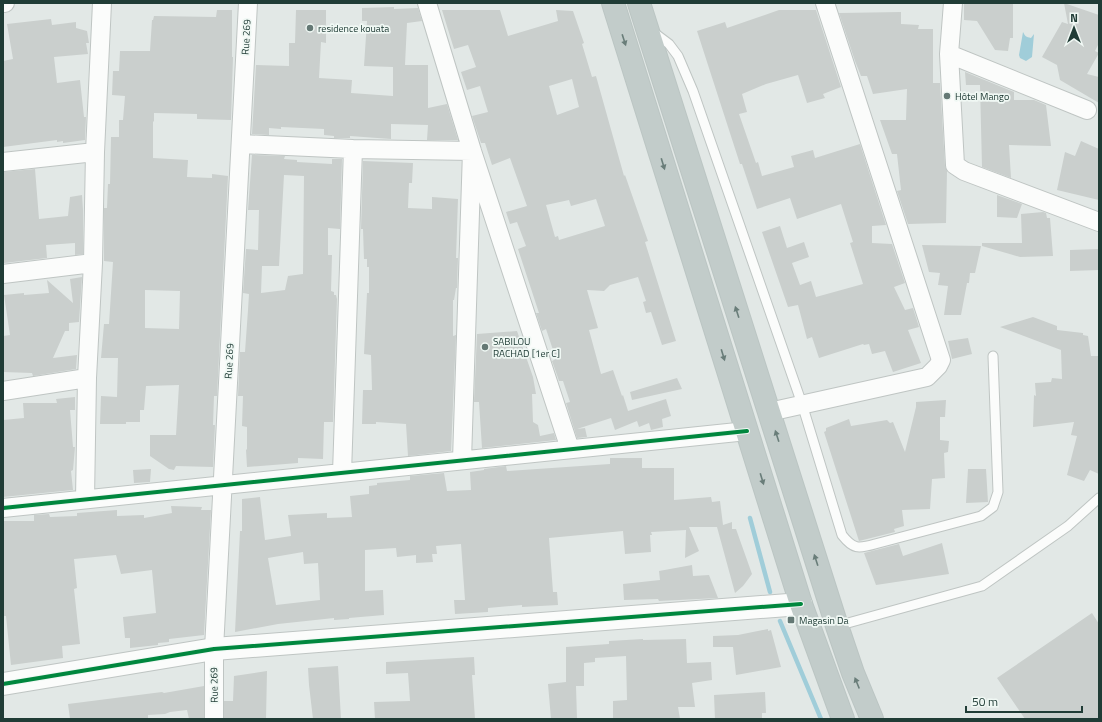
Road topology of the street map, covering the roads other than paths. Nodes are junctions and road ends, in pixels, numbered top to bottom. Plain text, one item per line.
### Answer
1 (102, 3) edge
2 (248, 3) edge
3 (427, 3) edge
4 (613, 3) edge
5 (639, 3) edge
6 (826, 3) edge
7 (953, 3) edge
8 (646, 26) junction
9 (948, 54) junction
10 (1087, 110) dead end
11 (241, 144) junction
12 (352, 149) junction
13 (472, 151) junction
14 (95, 152) junction
15 (3, 162) edge
16 (1099, 222) edge
17 (93, 263) junction
18 (3, 274) edge
19 (993, 356) dead end
20 (87, 378) junction
21 (3, 391) edge
22 (802, 404) junction
23 (769, 412) junction
24 (747, 431) junction
25 (570, 449) junction
26 (462, 460) junction
27 (342, 473) junction
28 (223, 485) junction
29 (1099, 498) edge
30 (85, 499) junction
31 (3, 508) edge
32 (800, 604) junction
33 (837, 626) junction
34 (214, 649) junction
35 (3, 684) edge
36 (214, 719) edge
37 (843, 719) edge
38 (872, 719) edge

1 - 14 street
2 - 11 street, Rue 269
3 - 13 street
4 -> 24 highway
5 - 8 highway
6 - 22 street
7 - 9 street
8 - 22 lane
23 -> 8 highway
9 - 10 street
9 - 16 street
11 - 12 street
11 - 28 street, Rue 269
12 - 13 street
12 - 27 street
13 - 25 street
13 - 26 street
14 - 15 street
14 - 17 street
17 - 18 street
17 - 20 street
19 - 22 lane
20 - 21 street
20 - 30 street
22 - 23 street
33 -> 23 highway
24 - 25 street
24 -> 32 highway
25 - 26 street
26 - 27 street
27 - 28 street
28 - 30 street
28 - 34 street, Rue 269
29 - 33 lane
30 - 31 street
32 - 34 street
32 - 37 highway
38 -> 33 highway
34 - 35 street
34 - 36 street, Rue 269

